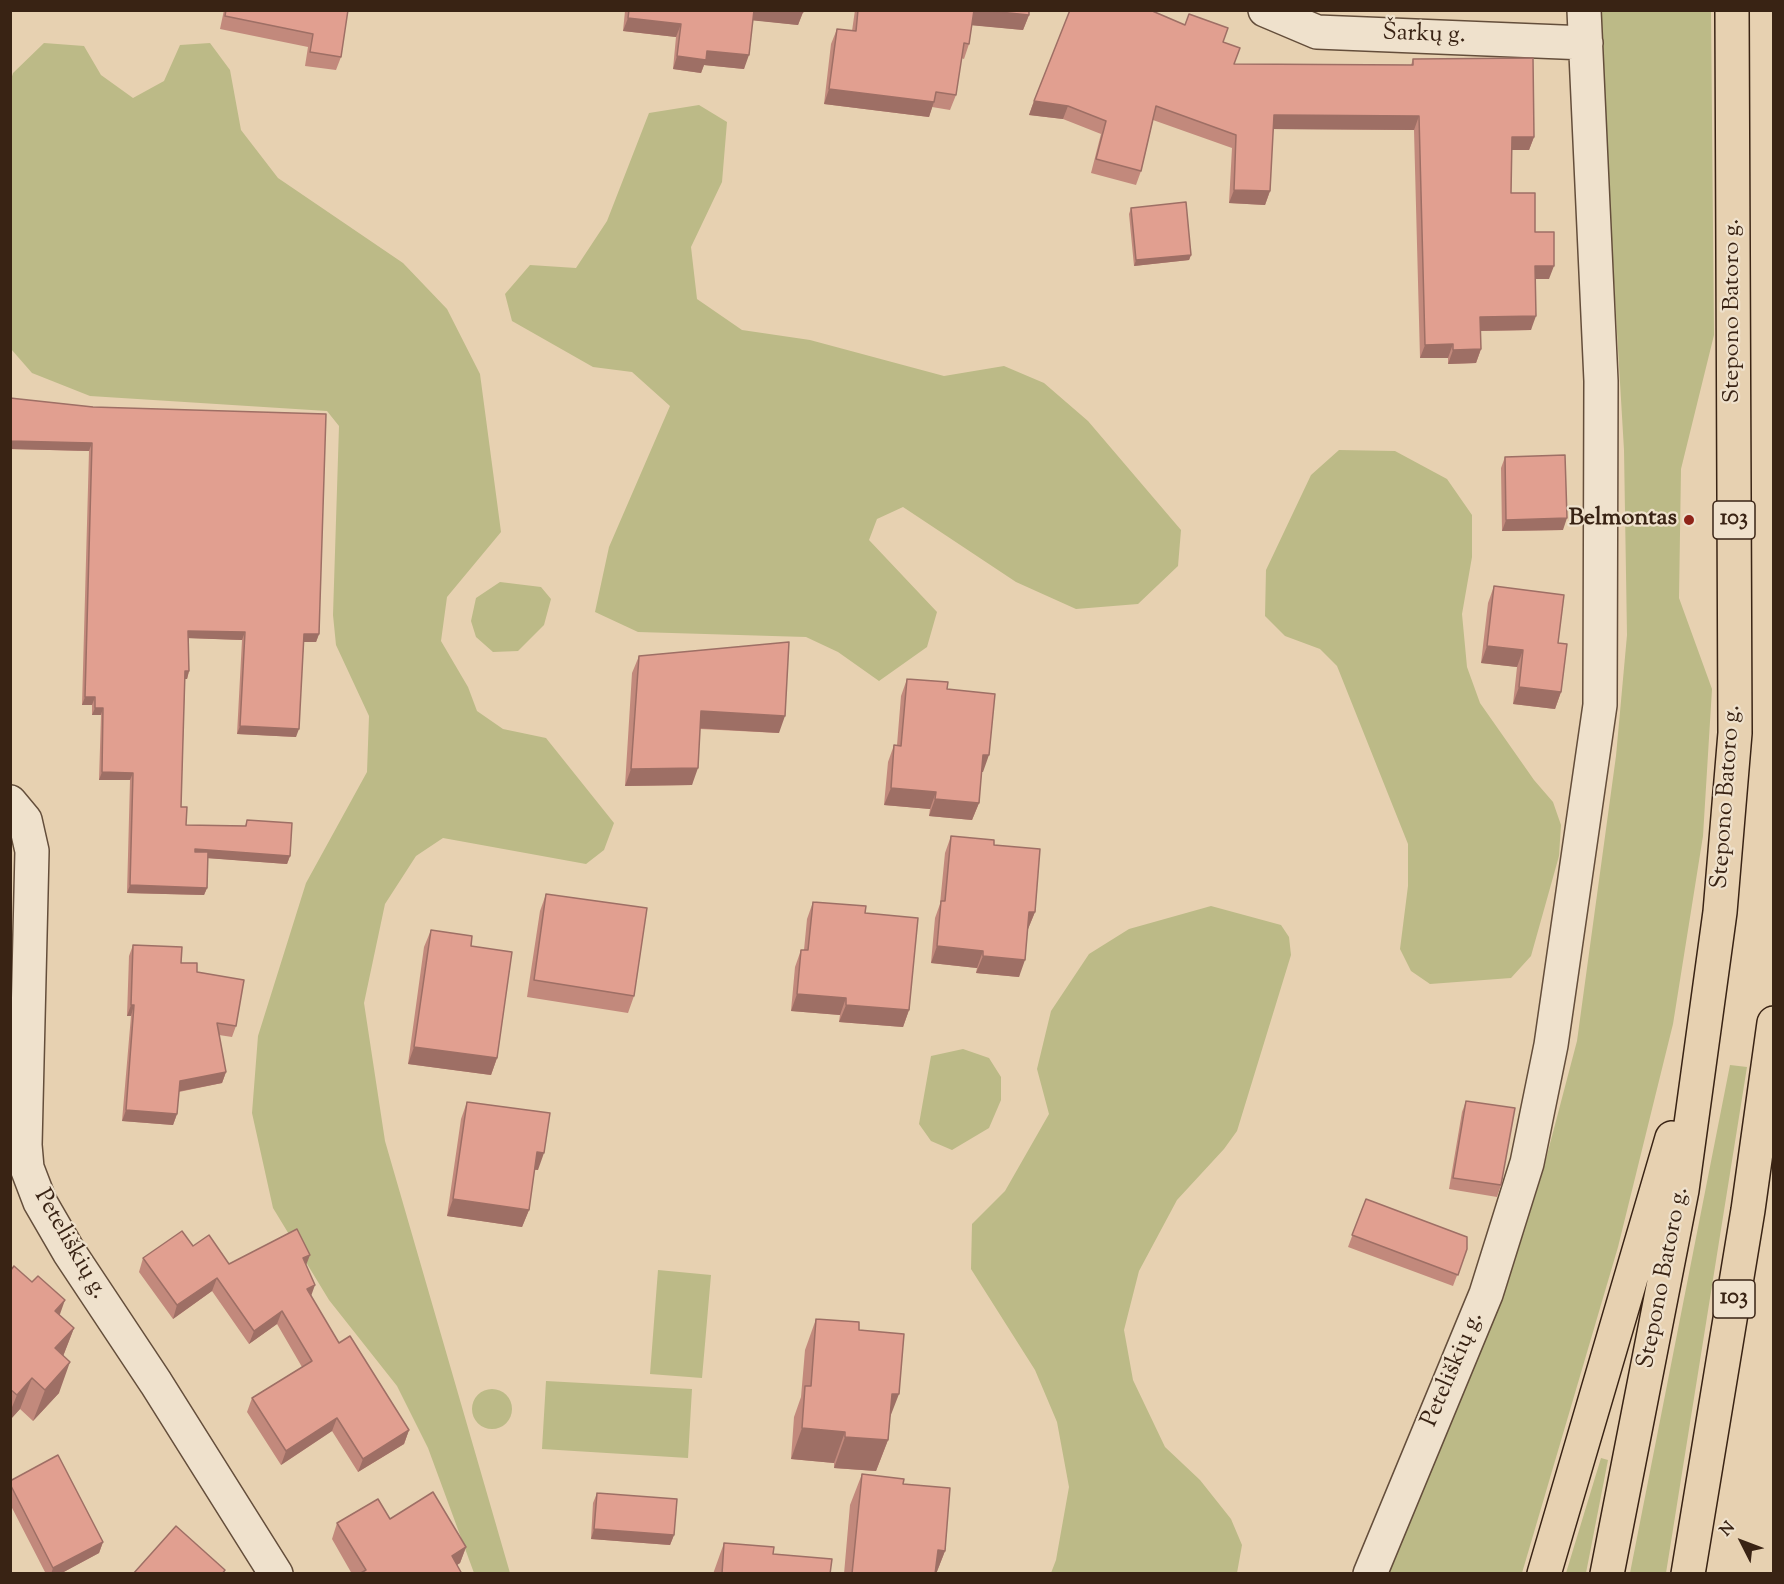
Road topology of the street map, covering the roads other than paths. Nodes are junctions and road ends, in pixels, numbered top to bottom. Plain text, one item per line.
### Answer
1 (1265, 10) edge
2 (1584, 10) edge
3 (1732, 10) edge
4 (1586, 43) junction
5 (10, 802) edge
6 (1773, 1023) edge
7 (1704, 1029) junction
8 (276, 1574) edge
9 (1370, 1574) edge
10 (1544, 1574) edge
11 (1607, 1574) edge
12 (1688, 1574) edge

1 - 4 street, Šarkų g.
2 - 4 street
3 - 7 main road, Stepono Batoro g. / 103
4 - 9 street, Peteliškių g.
5 - 8 street, Peteliškių g.
6 - 12 main road, 103
7 - 10 main road, 103
7 - 11 main road, Stepono Batoro g.

